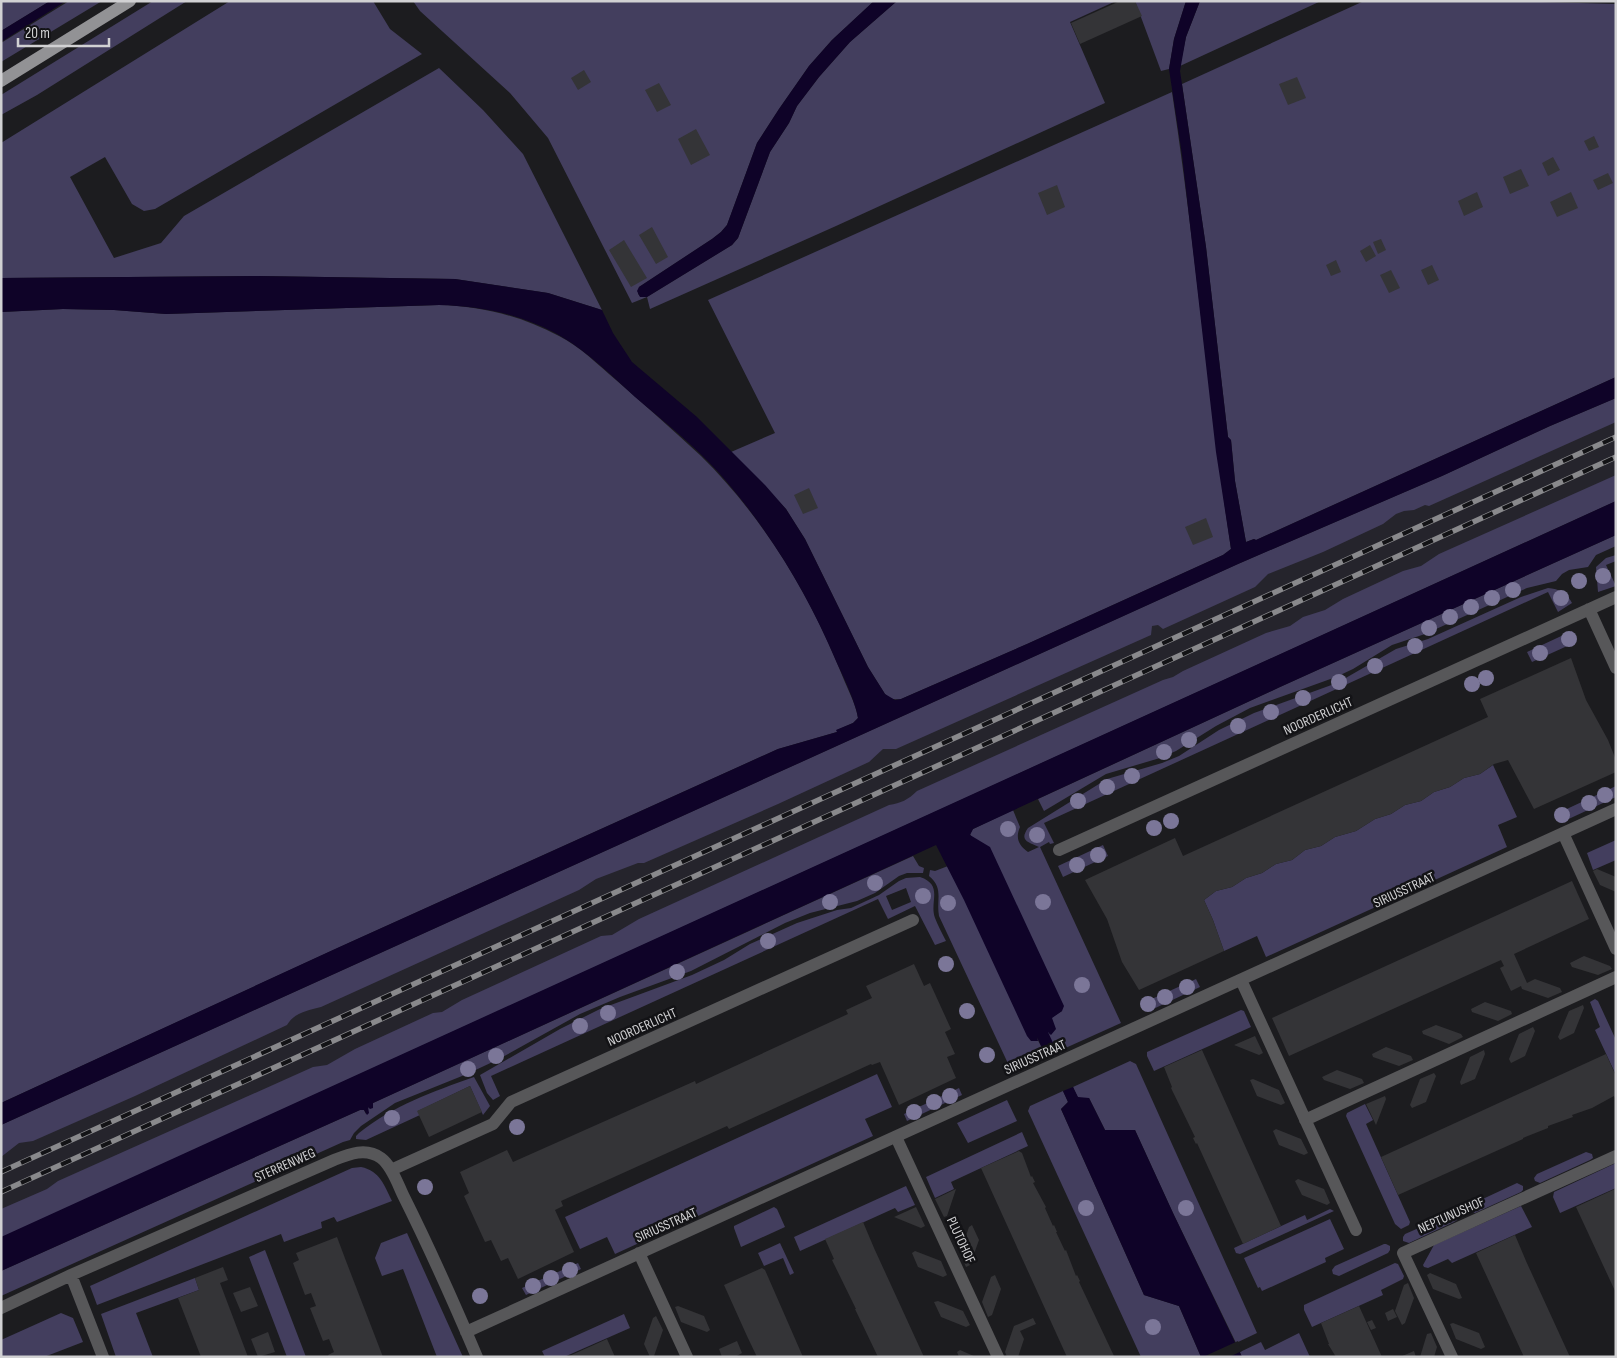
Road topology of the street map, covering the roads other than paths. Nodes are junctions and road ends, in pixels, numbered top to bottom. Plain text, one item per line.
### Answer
1 (130, 1) edge
2 (1, 81) edge
3 (1616, 596) edge
4 (1589, 609) junction
5 (1616, 668) edge
6 (1616, 809) edge
7 (1563, 833) junction
8 (1059, 850) dead end
9 (913, 920) dead end
10 (1616, 949) edge
11 (1616, 977) edge
12 (1241, 980) junction
13 (1305, 1120) junction
14 (896, 1137) junction
15 (1616, 1156) edge
16 (390, 1170) junction
17 (1356, 1230) dead end
18 (639, 1253) junction
19 (71, 1276) junction
20 (1, 1308) edge
21 (466, 1332) junction
22 (103, 1357) edge
23 (478, 1357) edge
24 (686, 1357) edge
25 (998, 1357) edge
26 (1452, 1357) edge

1 - 2 main road
3 - 4 street, NOORDERLICHT
4 - 5 street
4 - 8 street, NOORDERLICHT
6 - 7 street, SIRIUSSTRAAT
7 - 10 street
7 - 12 street, SIRIUSSTRAAT
9 - 16 street, NOORDERLICHT
11 - 13 street
12 - 13 street
12 - 14 street, SIRIUSSTRAAT
13 - 17 street
14 - 18 street, SIRIUSSTRAAT
14 - 25 street, PLUTOHOF
15 - 26 street, NEPTUNUSHOF
16 - 19 street, STERRENWEG
16 - 21 street, STERRENWEG
18 - 21 street, SIRIUSSTRAAT
18 - 24 street
19 - 20 street, STERRENWEG
19 - 22 street
21 - 23 street, STERRENWEG

